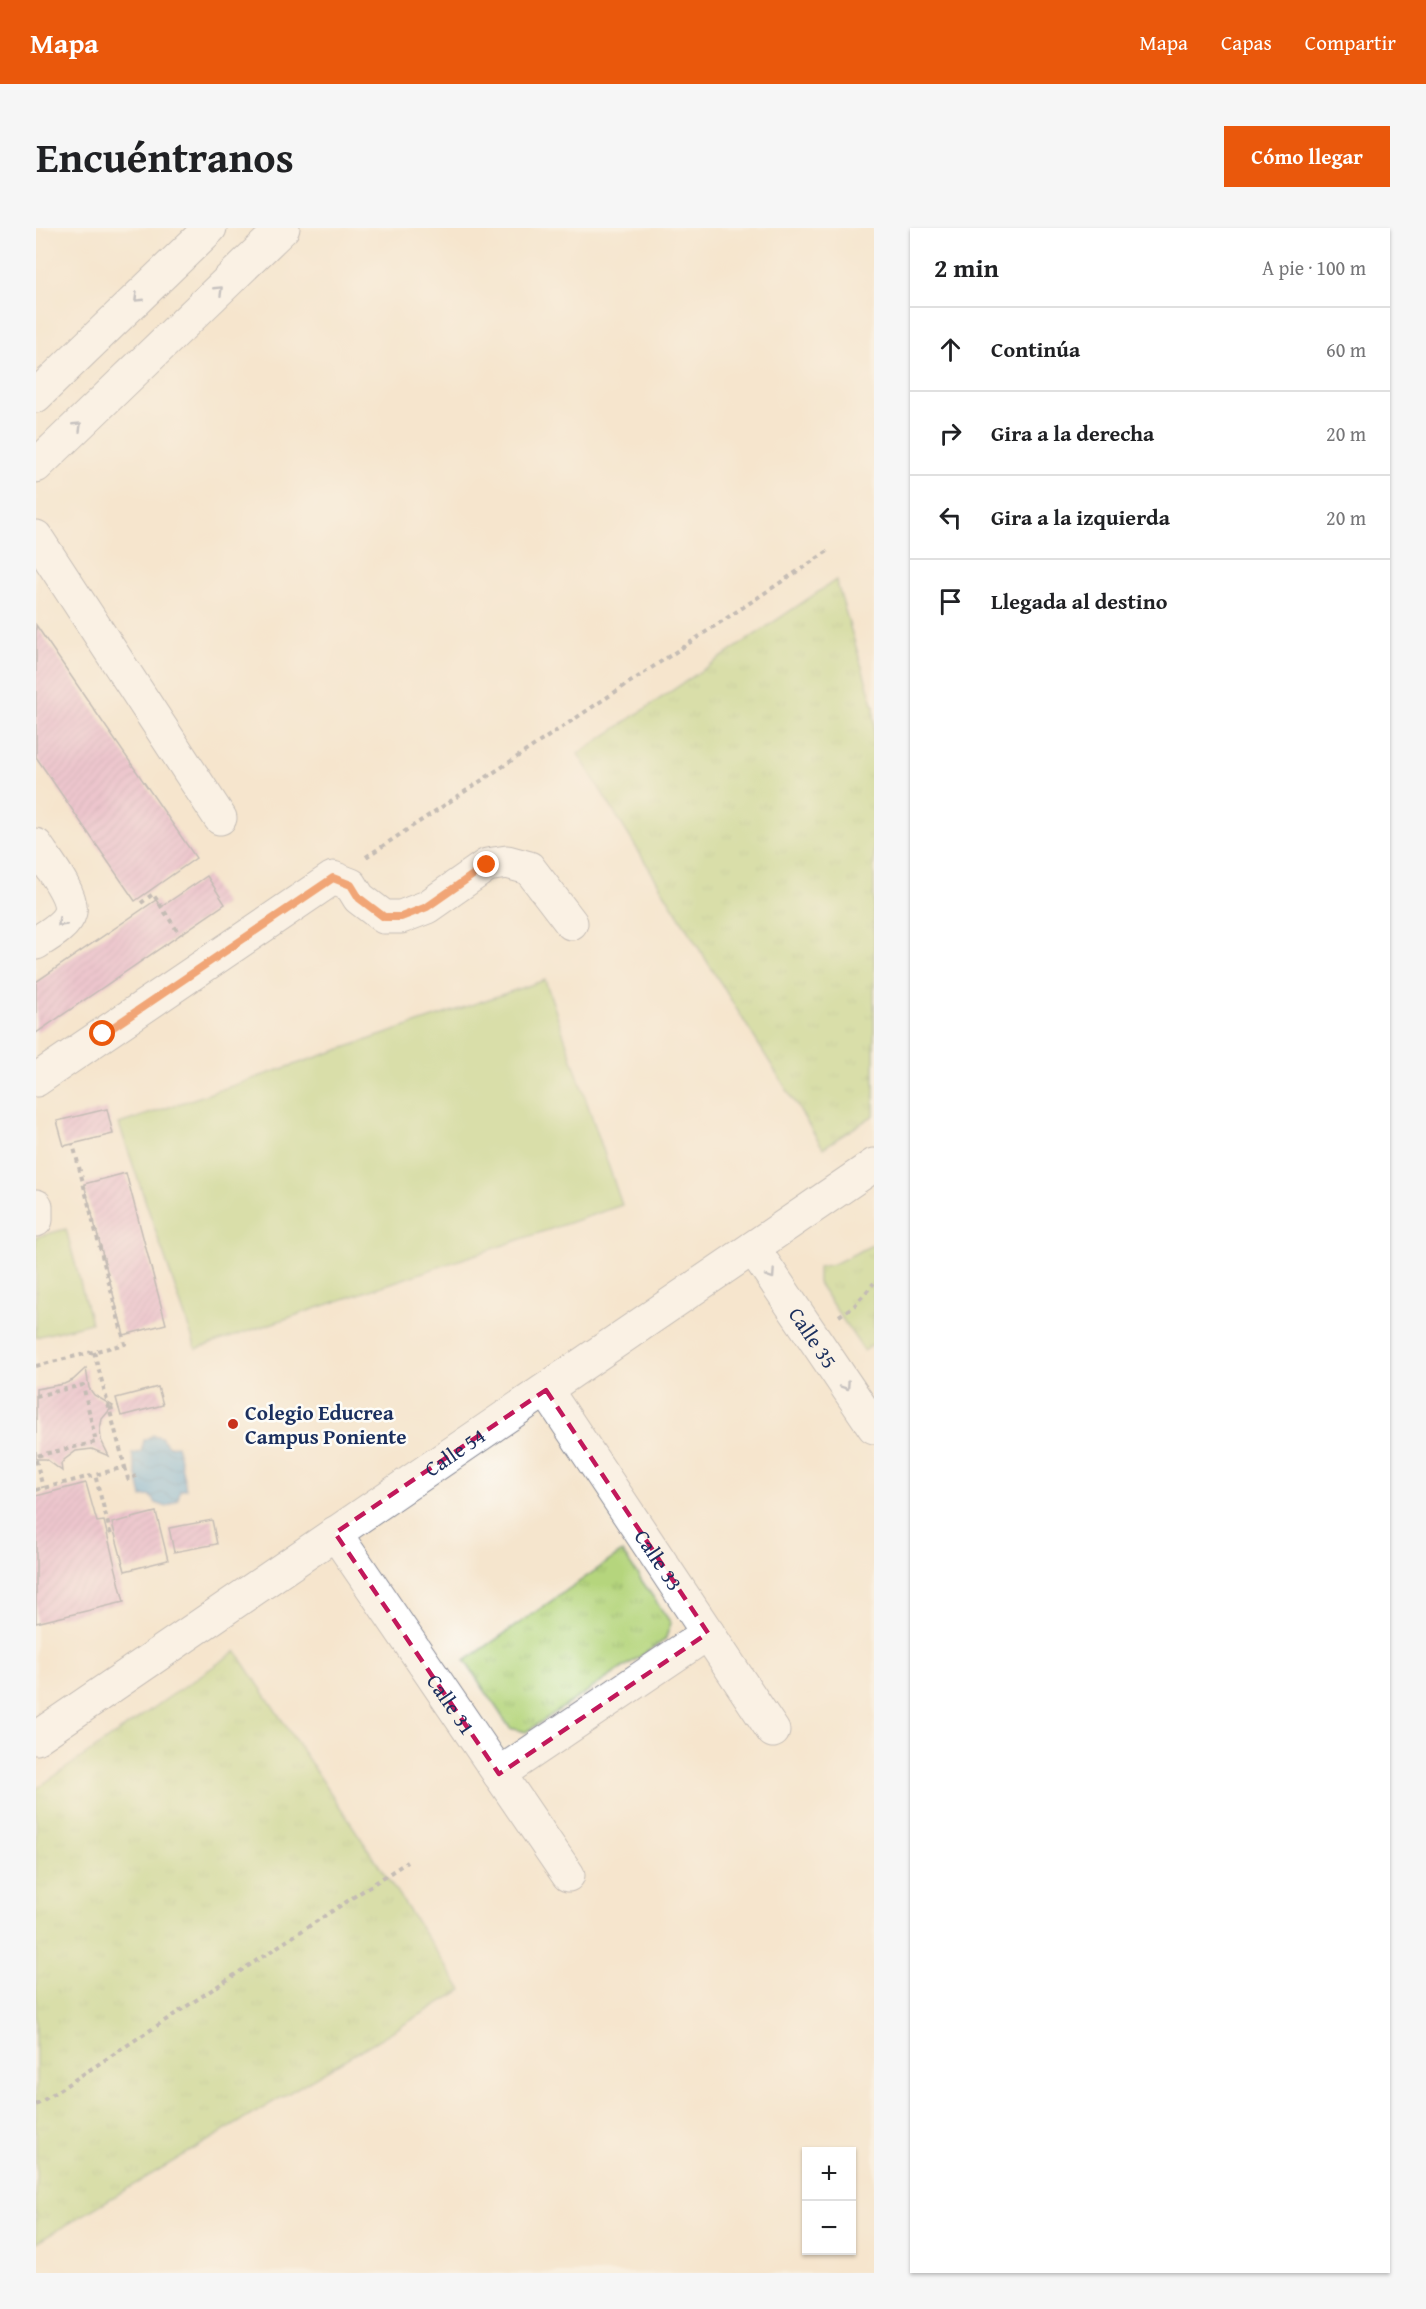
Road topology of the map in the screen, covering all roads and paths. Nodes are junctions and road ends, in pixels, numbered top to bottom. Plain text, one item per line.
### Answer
1 (210, 228) edge
2 (283, 228) edge
3 (36, 396) edge
4 (37, 462) edge
5 (36, 537) edge
6 (828, 551) dead end
7 (220, 818) dead end
8 (39, 857) edge
9 (333, 878) junction
10 (141, 903) dead end
11 (571, 923) dead end
12 (180, 935) dead end
13 (36, 943) edge
14 (36, 1080) edge
15 (73, 1144) dead end
16 (874, 1165) edge
17 (36, 1206) edge
18 (36, 1220) edge
19 (753, 1248) junction
20 (874, 1283) edge
21 (833, 1320) dead end
22 (94, 1352) junction
23 (36, 1365) edge
24 (546, 1390) junction
25 (36, 1396) edge
26 (119, 1407) dead end
27 (109, 1409) junction
28 (874, 1427) edge
29 (36, 1458) edge
30 (124, 1467) junction
31 (95, 1475) junction
32 (136, 1476) dead end
33 (43, 1488) junction
34 (36, 1490) edge
35 (336, 1533) junction
36 (115, 1534) dead end
37 (708, 1633) junction
38 (773, 1731) dead end
39 (36, 1738) edge
40 (499, 1774) junction
41 (407, 1862) dead end
42 (568, 1875) dead end
43 (36, 2105) edge

1 -> 3 street
4 -> 2 street
5 - 7 street
6 - 9 path
8 -> 13 street
9 - 11 street
9 - 14 street
10 - 12 path
15 - 22 path
16 - 19 street, Calle 54
17 - 18 street
19 - 24 street, Calle 54
19 -> 28 street, Calle 35
20 - 21 path
22 - 23 path
22 - 27 path
24 - 35 street, Calle 54
24 - 37 street, Calle 33
25 - 29 path
26 - 27 path
27 - 30 path
29 - 33 path
30 - 31 path
30 - 32 path
31 - 33 path
31 - 36 path
33 - 34 path
35 - 39 street, Calle 54
35 - 40 street, Calle 31
37 - 38 street, Calle 33
37 - 40 street
40 - 42 street, Calle 31
41 - 43 path

